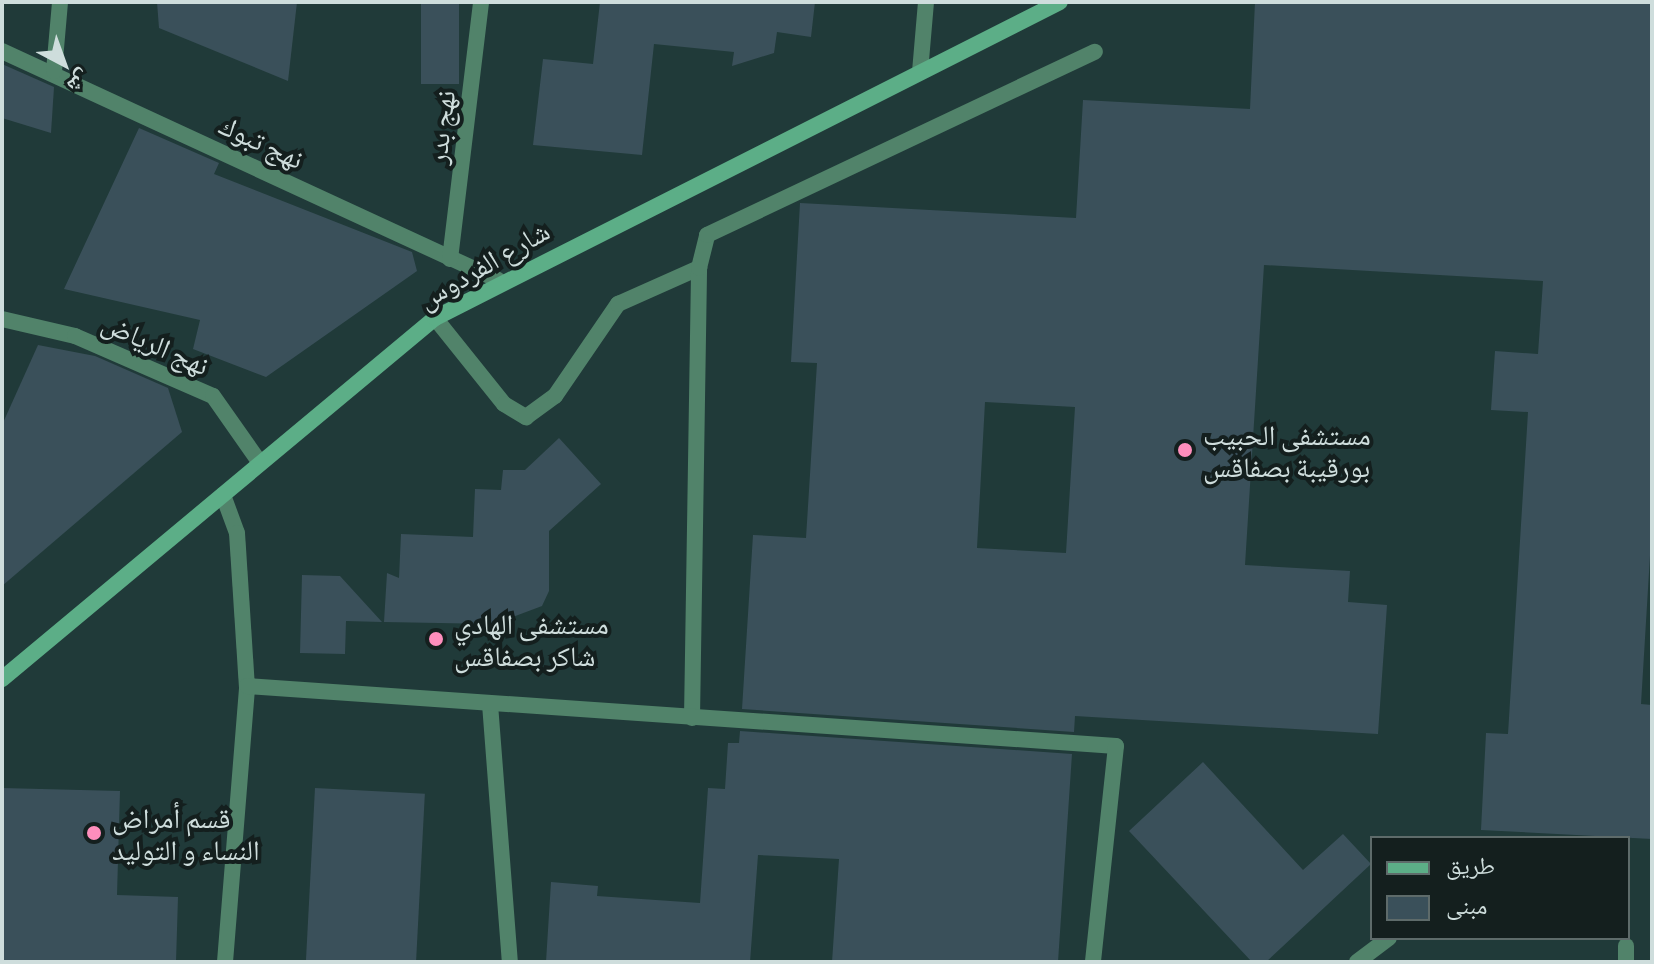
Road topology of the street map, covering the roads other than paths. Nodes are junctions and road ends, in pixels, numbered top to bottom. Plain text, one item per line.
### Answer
1 (60, 2) edge
2 (481, 2) edge
3 (926, 2) edge
4 (1060, 2) edge
5 (2, 51) edge
6 (1095, 52) dead end
7 (54, 71) junction
8 (920, 72) junction
9 (450, 259) junction
10 (699, 268) junction
11 (498, 280) junction
12 (435, 318) junction
13 (2, 319) edge
14 (258, 460) junction
15 (223, 495) junction
16 (2, 679) edge
17 (247, 686) junction
18 (490, 704) junction
19 (692, 718) junction
20 (1386, 940) edge
21 (225, 962) edge
22 (510, 962) edge
23 (1093, 962) edge
24 (1357, 962) edge

1 - 7 street
2 - 9 street, نهج بدر
3 - 8 street
4 - 8 street, شارع الفردوس
5 - 7 street, نهج تبوك
6 - 10 street
7 - 9 street, نهج تبوك
8 - 11 street, شارع الفردوس
9 - 11 street, نهج تبوك
10 - 12 street
10 - 19 street
11 - 12 street, شارع الفردوس
12 - 14 street, شارع الفردوس
13 - 14 street, نهج الرياض
14 - 15 street, شارع الفردوس
15 - 16 street, شارع الفردوس
15 - 17 street
17 - 18 street
17 - 21 street
18 - 19 street
18 - 22 street
19 - 23 street
20 - 24 street

